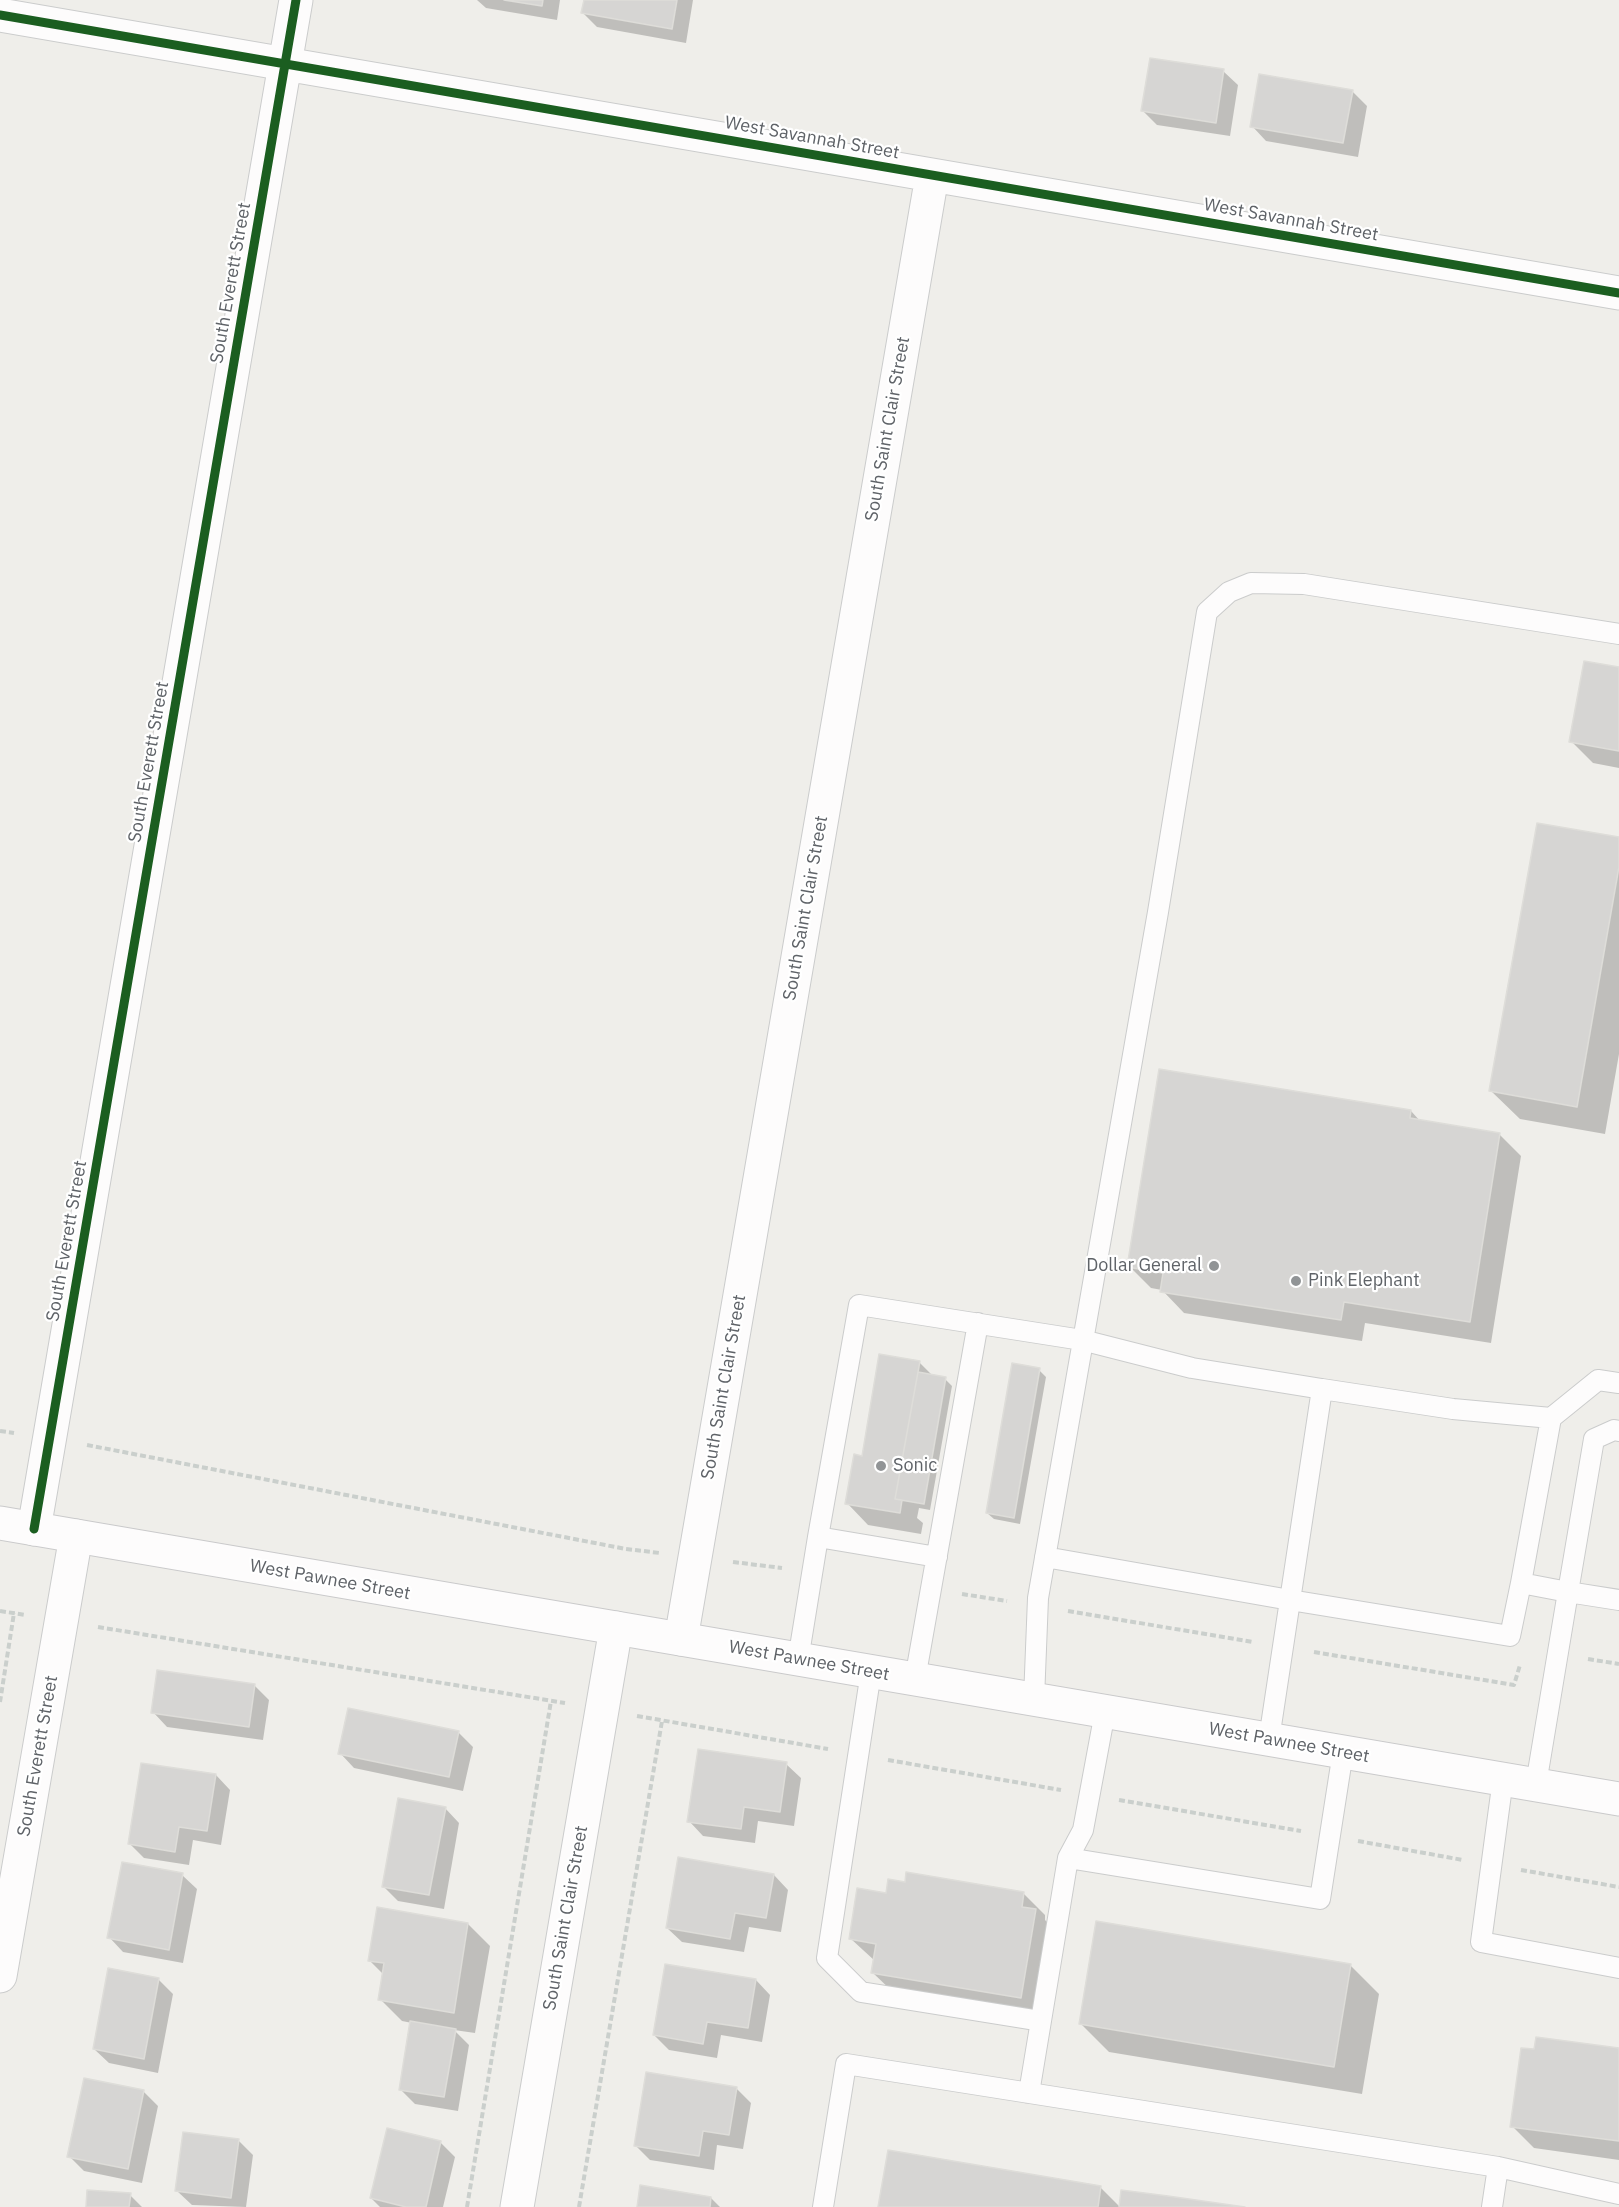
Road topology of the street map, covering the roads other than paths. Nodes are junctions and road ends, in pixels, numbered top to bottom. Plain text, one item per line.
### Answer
1 (296, 0) edge
2 (0, 15) edge
3 (285, 63) junction
4 (932, 176) junction
5 (1619, 293) edge
6 (1619, 634) edge
7 (978, 1323) junction
8 (1082, 1340) junction
9 (1619, 1383) edge
10 (1322, 1389) junction
11 (1551, 1418) junction
12 (1619, 1431) edge
13 (0, 1523) edge
14 (34, 1529) junction
15 (76, 1536) junction
16 (818, 1537) junction
17 (937, 1557) junction
18 (1046, 1557) junction
19 (1521, 1583) junction
20 (1568, 1592) junction
21 (1290, 1600) junction
22 (1619, 1600) edge
23 (616, 1628) junction
24 (681, 1639) junction
25 (798, 1660) junction
26 (871, 1672) junction
27 (915, 1679) junction
28 (1034, 1699) junction
29 (1105, 1712) junction
30 (1269, 1739) junction
31 (1343, 1752) junction
32 (1503, 1779) junction
33 (1536, 1784) junction
34 (1619, 1799) edge
35 (1068, 1858) junction
36 (1619, 1968) edge
37 (0, 1976) edge
38 (1041, 2021) junction
39 (1029, 2093) junction
40 (1498, 2167) junction
41 (1619, 2194) edge
42 (517, 2207) edge
43 (823, 2207) edge
44 (1492, 2207) edge

1 - 3 street, South Everett Street
2 - 3 street, West Savannah Street
3 - 4 street, West Savannah Street
3 - 14 street, South Everett Street
4 - 5 street, West Savannah Street
4 - 24 street, South Saint Clair Street
6 - 8 lane
7 - 8 lane
7 - 16 lane
7 - 17 lane
8 - 10 lane
8 - 18 lane
9 - 11 lane
10 - 11 lane
10 - 21 lane
11 - 19 lane
12 - 20 lane
13 - 14 street, West Pawnee Street
14 - 15 street, West Pawnee Street
15 - 23 street, West Pawnee Street
15 - 37 street, South Everett Street
16 - 17 lane
16 - 25 lane
17 - 27 lane
18 - 21 lane
18 - 28 lane
19 - 20 lane
19 - 21 lane
20 - 22 lane
20 - 33 lane
21 - 30 lane
23 - 24 street, West Pawnee Street
23 - 42 street, South Saint Clair Street
24 - 25 street, West Pawnee Street
25 - 26 street, West Pawnee Street
26 - 27 street, West Pawnee Street
26 - 38 lane
27 - 28 street, West Pawnee Street
28 - 29 street, West Pawnee Street
29 - 30 street, West Pawnee Street
29 - 35 lane
30 - 31 street, West Pawnee Street
31 - 32 street, West Pawnee Street
31 - 35 lane
32 - 33 street, West Pawnee Street
32 - 36 lane
33 - 34 street, West Pawnee Street
35 - 38 lane
38 - 39 lane
39 - 40 lane
39 - 43 lane
40 - 41 lane
40 - 44 lane

